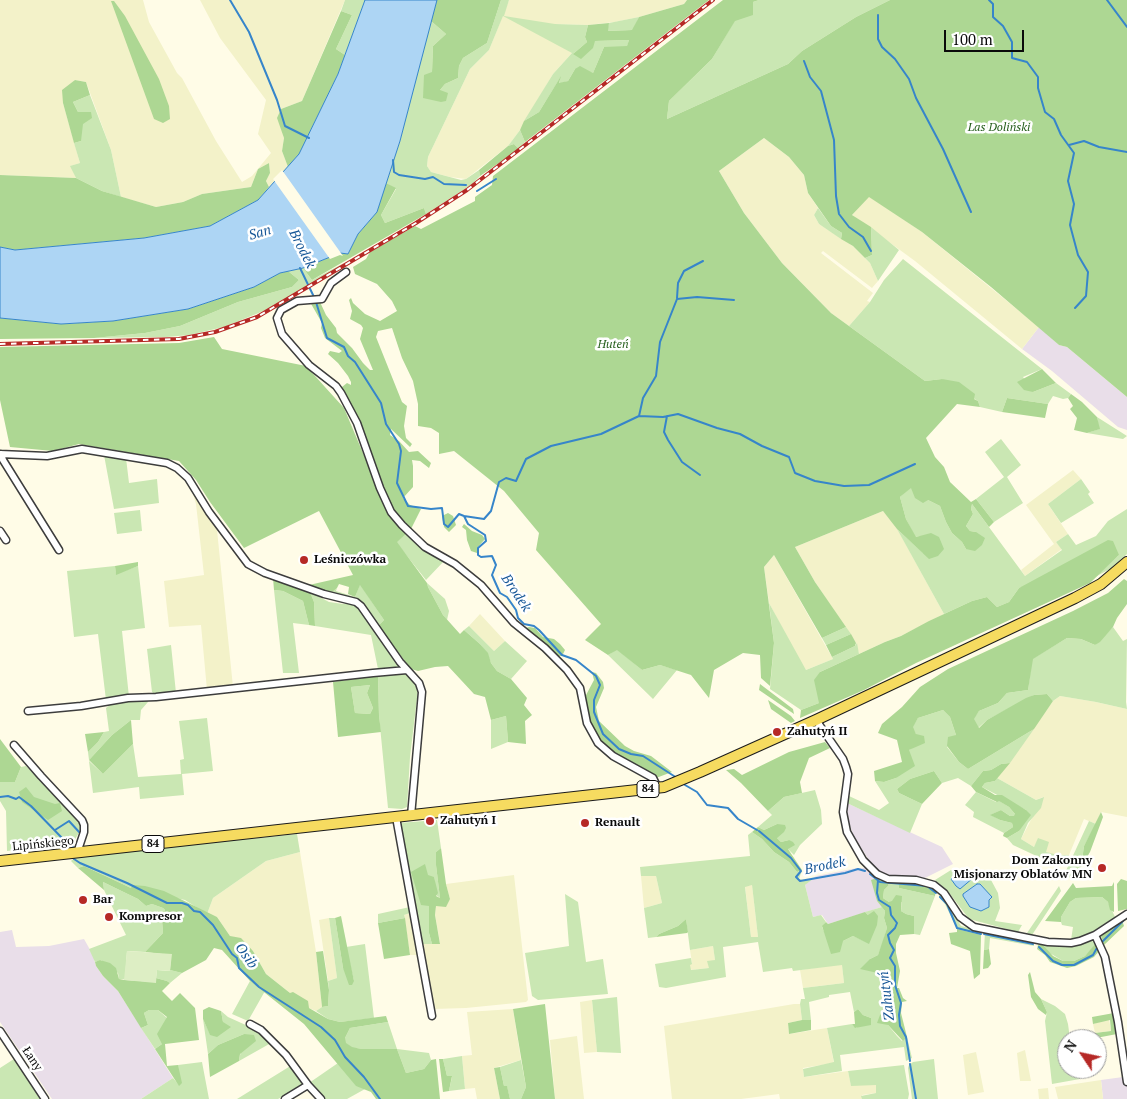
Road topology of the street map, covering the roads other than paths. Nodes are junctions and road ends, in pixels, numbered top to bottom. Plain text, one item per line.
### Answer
1 (346, 272) dead end
2 (1, 454) edge
3 (0, 531) edge
4 (6, 540) dead end
5 (59, 550) dead end
6 (1127, 562) edge
7 (407, 670) junction
8 (28, 711) dead end
9 (816, 720) junction
10 (14, 745) dead end
11 (658, 788) junction
12 (411, 816) junction
13 (396, 817) junction
14 (77, 853) junction
15 (0, 861) edge
16 (1127, 914) edge
17 (1095, 935) junction
18 (432, 1016) dead end
19 (250, 1024) dead end
20 (0, 1031) edge
21 (1127, 1082) edge
22 (308, 1085) junction
23 (46, 1099) edge
24 (285, 1099) edge
25 (321, 1099) edge

1 - 11 street
2 - 5 street
2 - 7 street
3 - 4 street
6 - 9 main road, 84
7 - 8 street
7 - 12 street
9 - 11 main road, 84
9 - 17 street
10 - 14 street
11 - 12 main road, 84
12 - 13 main road, 84
13 - 14 main road, Lipińskiego / 84
13 - 18 street
14 - 15 main road, Lipińskiego / 84
16 - 17 street
17 - 21 street
19 - 22 street
20 - 23 street, Łany
22 - 24 street
22 - 25 street

